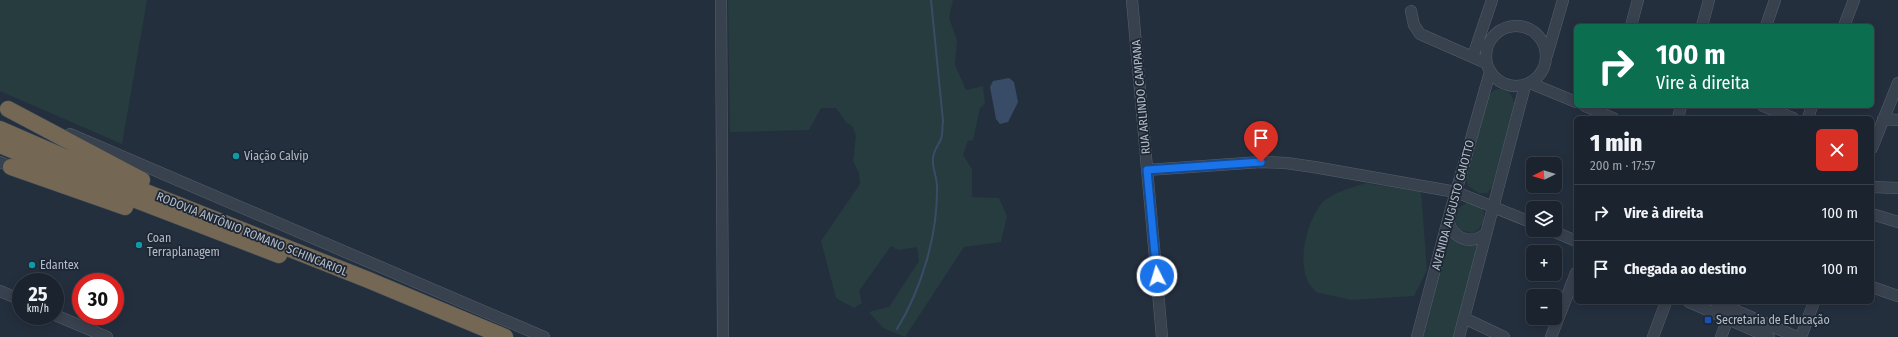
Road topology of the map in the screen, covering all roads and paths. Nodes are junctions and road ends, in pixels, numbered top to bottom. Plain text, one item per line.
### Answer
1 (721, 0) edge
2 (1132, 0) edge
3 (1492, 0) edge
4 (1563, 0) edge
5 (1638, 0) edge
6 (1709, 0) edge
7 (1776, 0) edge
8 (1854, 0) edge
9 (1411, 11) dead end
10 (1632, 24) edge
11 (1703, 24) edge
12 (1767, 24) edge
13 (1845, 24) edge
14 (1473, 56) junction
15 (1545, 59) junction
16 (1488, 68) junction
17 (1898, 83) edge
18 (1528, 84) junction
19 (1574, 101) edge
20 (4, 107) edge
21 (1592, 108) edge
22 (1768, 108) edge
23 (1610, 113) edge
24 (1788, 116) edge
25 (1883, 119) junction
26 (1898, 120) edge
27 (0, 129) edge
28 (1874, 143) edge
29 (0, 145) edge
30 (6, 164) edge
31 (1147, 170) junction
32 (1874, 187) edge
33 (1898, 188) edge
34 (1456, 192) junction
35 (1498, 208) junction
36 (1874, 215) edge
37 (215, 218) junction
38 (1448, 220) junction
39 (1526, 220) edge
40 (1898, 222) edge
41 (1486, 233) junction
42 (1562, 235) edge
43 (1574, 240) edge
44 (271, 253) junction
45 (1574, 278) edge
46 (1874, 288) edge
47 (0, 291) edge
48 (12, 296) edge
49 (1898, 296) edge
50 (1665, 304) edge
51 (1696, 304) edge
52 (1718, 304) edge
53 (1813, 304) edge
54 (1730, 314) junction
55 (1464, 318) junction
56 (64, 319) edge
57 (106, 337) edge
58 (478, 337) edge
59 (506, 337) edge
60 (544, 337) edge
61 (723, 337) edge
62 (1162, 337) edge
63 (1417, 337) edge
64 (1459, 337) edge
65 (1504, 337) edge
66 (1551, 337) edge
67 (1653, 337) edge
68 (1721, 337) edge
69 (1770, 337) edge
70 (1797, 337) edge
71 (1801, 337) edge

1 - 61 street
2 - 31 street, RUA ARLINDO CAMPANA
3 - 14 street
4 - 15 street
5 - 10 street
6 - 11 street
7 - 12 street
8 - 13 street
9 - 14 street
14 - 16 street
15 - 16 street
15 - 18 street
16 - 18 street
16 - 34 street, AVENIDA AUGUSTO GAIOTTO
17 - 25 street
18 - 19 street
18 - 35 street
20 - 37 highway
20 - 60 street
21 - 23 street
22 - 24 street
25 - 26 street
25 - 28 street
27 - 37 highway, RODOVIA ANTÔNIO ROMANO SCHINCARIOL
29 - 44 highway, RODOVIA ANTÔNIO ROMANO SCHINCARIOL
30 - 44 highway
31 - 34 street
31 - 62 street, RUA ARLINDO CAMPANA
32 - 33 street
34 - 35 street
34 - 38 street, AVENIDA AUGUSTO GAIOTTO
35 - 39 street
35 - 41 street
36 - 40 street
37 - 59 highway, RODOVIA ANTÔNIO ROMANO SCHINCARIOL
38 - 41 street
38 - 63 street, AVENIDA AUGUSTO GAIOTTO
41 - 55 street
42 - 43 street
44 - 58 highway, RODOVIA ANTÔNIO ROMANO SCHINCARIOL
45 - 66 street
46 - 49 street
47 - 48 street
50 - 67 street
51 - 54 street
52 - 54 street
53 - 71 street
54 - 68 street
54 - 69 street
54 - 70 street
55 - 64 street
55 - 65 street
56 - 57 street

